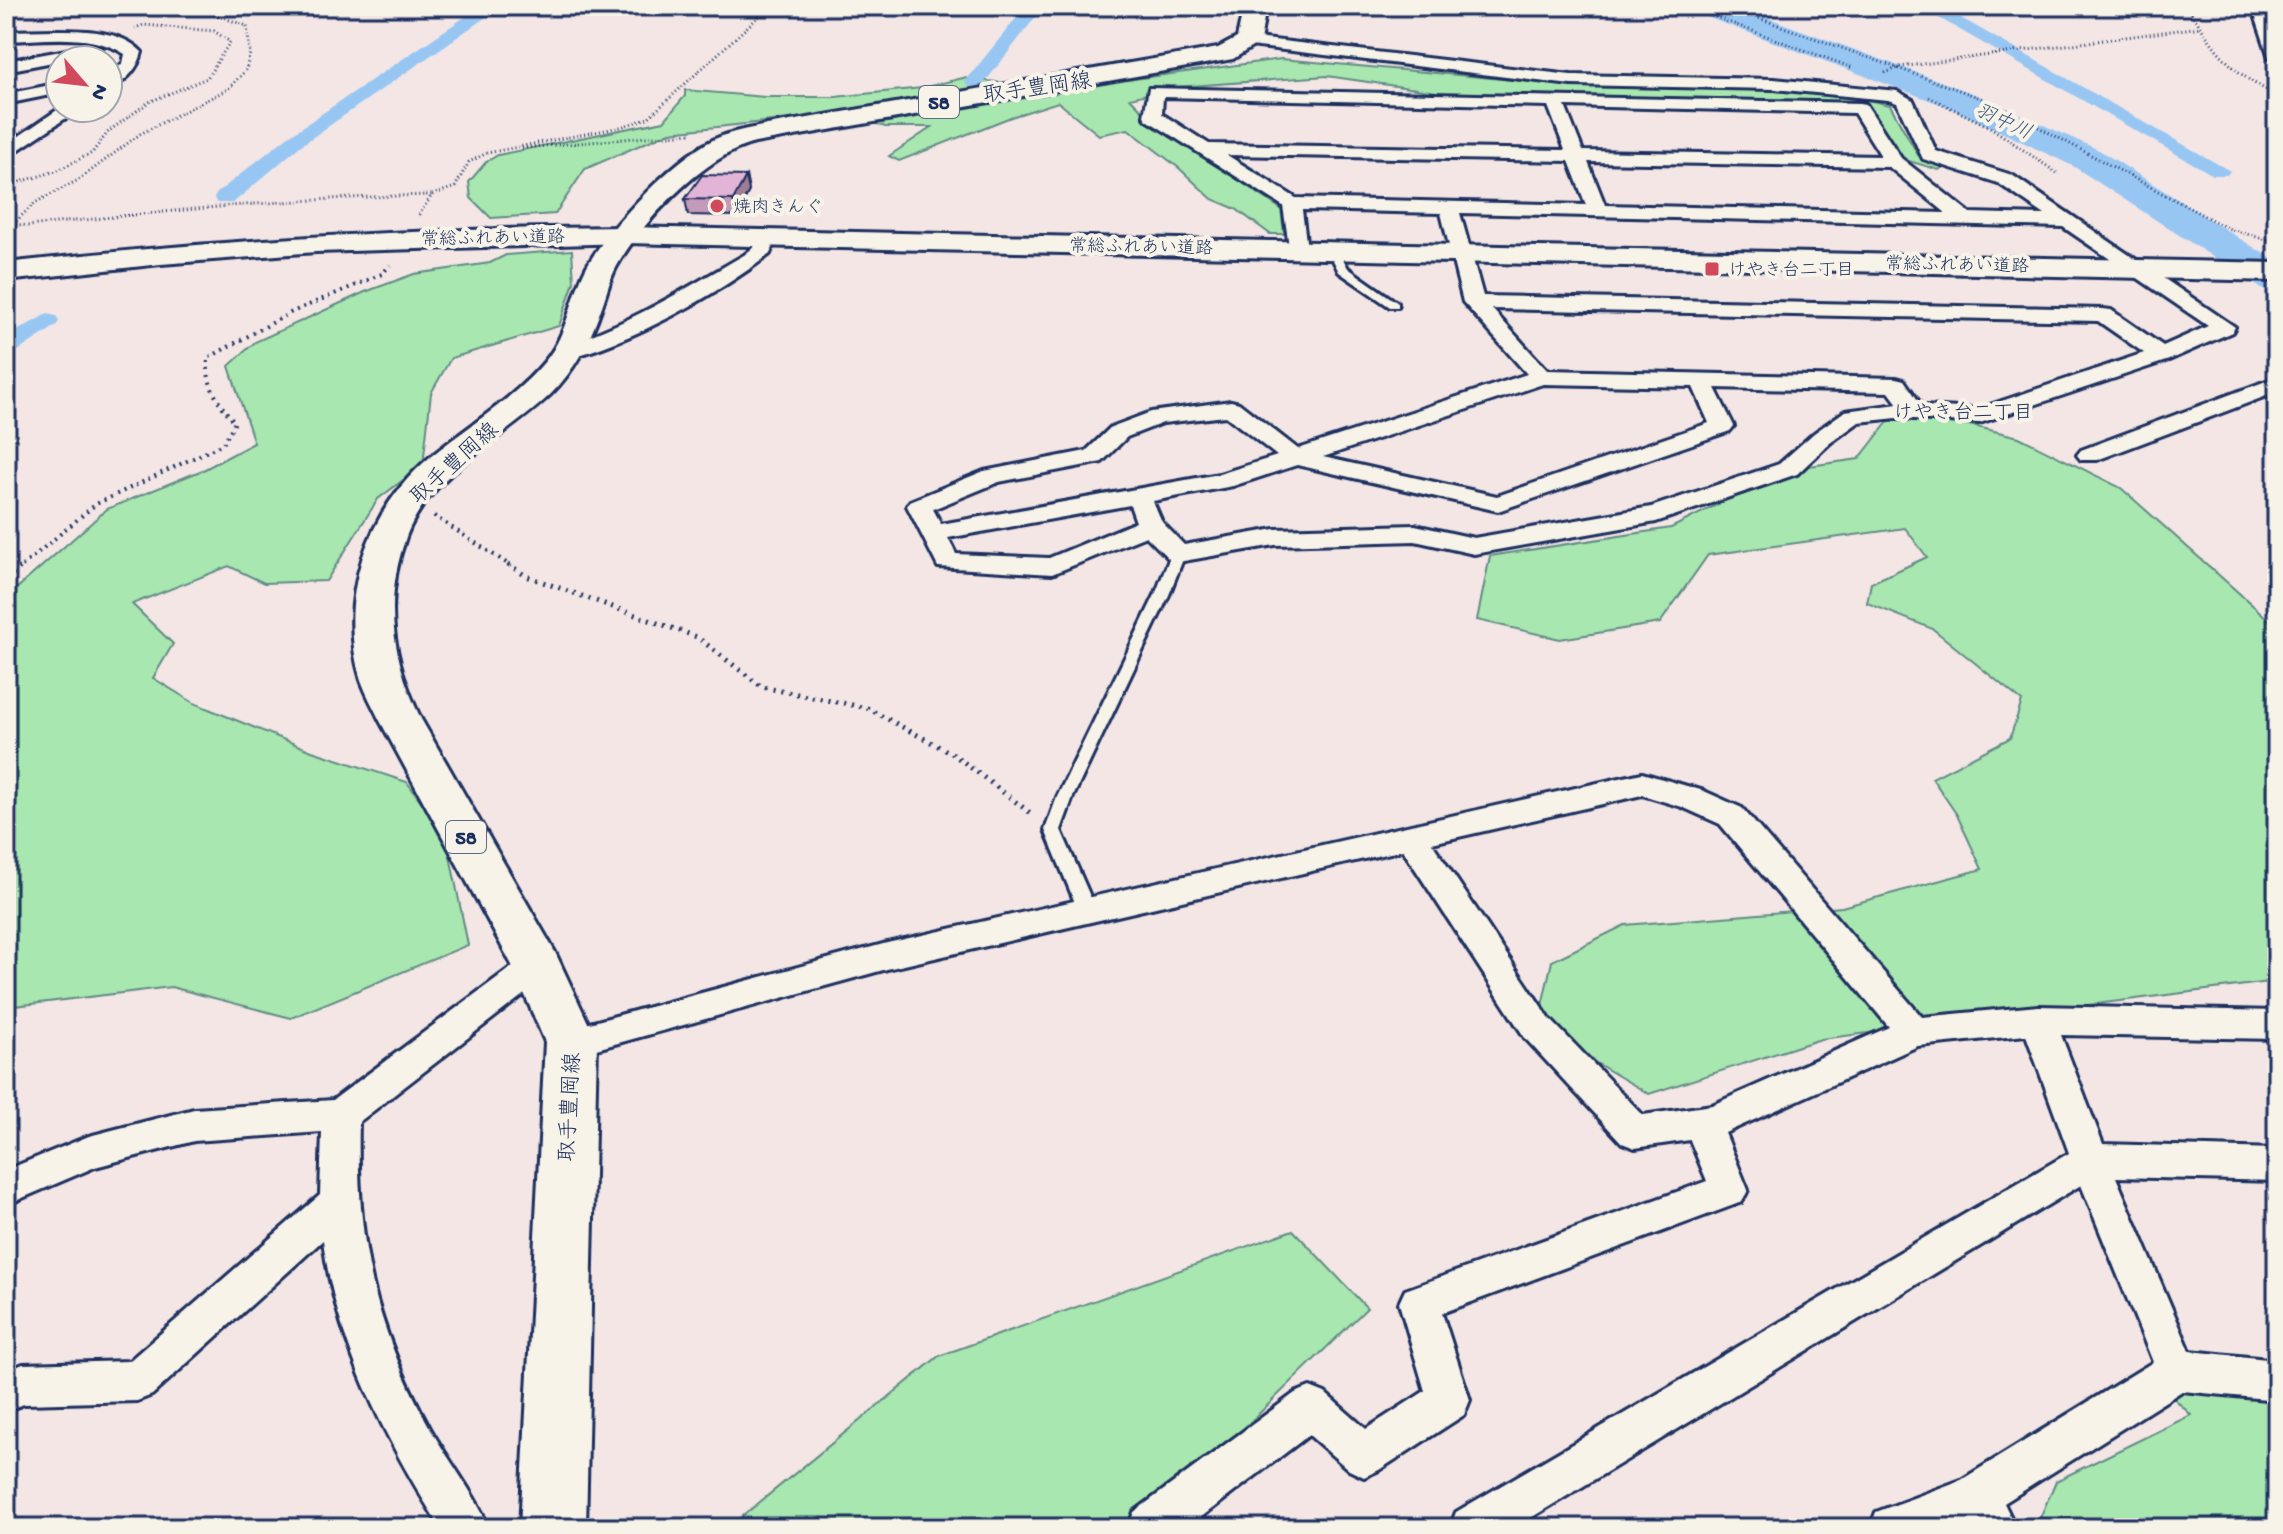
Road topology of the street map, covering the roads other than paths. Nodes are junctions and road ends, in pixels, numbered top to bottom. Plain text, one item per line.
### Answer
1 (1255, 6) edge
2 (2260, 6) edge
3 (6, 36) edge
4 (1248, 42) junction
5 (124, 44) joint
6 (2277, 57) edge
7 (44, 59) edge
8 (6, 66) edge
9 (124, 70) edge
10 (44, 91) edge
11 (6, 99) edge
12 (1555, 102) junction
13 (48, 124) edge
14 (42, 128) junction
15 (6, 135) edge
16 (1202, 149) junction
17 (6, 153) edge
18 (1576, 156) junction
19 (1894, 162) junction
20 (1292, 204) junction
21 (1449, 207) junction
22 (1598, 212) junction
23 (1967, 220) junction
24 (2064, 221) junction
25 (626, 235) junction
26 (766, 238) junction
27 (1297, 249) junction
28 (1333, 250) junction
29 (1460, 253) junction
30 (2138, 268) junction
31 (6, 272) edge
32 (2277, 272) edge
33 (1474, 302) junction
34 (1394, 305) dead end
35 (565, 352) junction
36 (2161, 355) junction
37 (1541, 377) junction
38 (1701, 381) junction
39 (2277, 384) edge
40 (1915, 412) junction
41 (2089, 455) dead end
42 (1293, 457) junction
43 (1139, 498) junction
44 (1150, 525) junction
45 (933, 533) junction
46 (1178, 554) junction
47 (1411, 837) junction
48 (1087, 910) junction
49 (537, 966) junction
50 (2038, 1020) junction
51 (2277, 1025) edge
52 (1914, 1032) junction
53 (571, 1042) junction
54 (341, 1115) junction
55 (1702, 1122) junction
56 (2090, 1160) junction
57 (2277, 1165) edge
58 (6, 1188) edge
59 (339, 1202) junction
60 (2177, 1370) junction
61 (2277, 1380) edge
62 (6, 1391) edge
63 (1984, 1513) edge
64 (467, 1528) edge
65 (553, 1528) edge
66 (1150, 1528) edge
67 (1472, 1528) edge
68 (1892, 1528) edge

1 - 4 main road
2 - 6 street
3 - 5 street
4 - 24 street
4 - 25 main road, 取手豊岡線 / 58
5 - 9 street
7 - 8 street
10 - 11 street
12 - 16 street
12 - 18 street
12 - 19 street
13 - 14 street
14 - 15 street
14 - 17 street
16 - 18 street
16 - 20 street
18 - 19 street
18 - 22 street
19 - 23 street
20 - 21 street
20 - 27 street
21 - 22 street
21 - 29 street
22 - 23 street
23 - 24 street
24 - 30 street
25 - 26 street, 常総ふれあい道路
25 - 31 street, 常総ふれあい道路
25 - 35 main road, 取手豊岡線 / 58
26 - 27 street, 常総ふれあい道路
26 - 35 street
27 - 28 street, 常総ふれあい道路
28 - 29 street, 常総ふれあい道路
28 - 34 lane
29 - 30 street, 常総ふれあい道路
29 - 33 street
30 - 32 street, 常総ふれあい道路
30 - 36 street
33 - 36 street
33 - 37 street
35 - 49 main road, 取手豊岡線 / 58
36 - 40 street
37 - 38 street
37 - 42 street
38 - 40 street
38 - 42 street
39 - 41 street
40 - 46 street
42 - 43 street
42 - 45 street
43 - 44 street
43 - 45 street
44 - 45 street
44 - 46 street
46 - 48 lane
47 - 48 street
47 - 52 street
47 - 55 street
48 - 53 street
49 - 53 main road, 取手豊岡線 / 58
49 - 54 street
50 - 51 street
50 - 52 street
50 - 56 street
52 - 55 street
53 - 65 main road, 取手豊岡線 / 58
54 - 58 street
54 - 59 street
55 - 66 street
56 - 57 street
56 - 60 street
56 - 67 street
59 - 62 street
59 - 64 street
60 - 61 street
60 - 63 street
63 - 68 street

